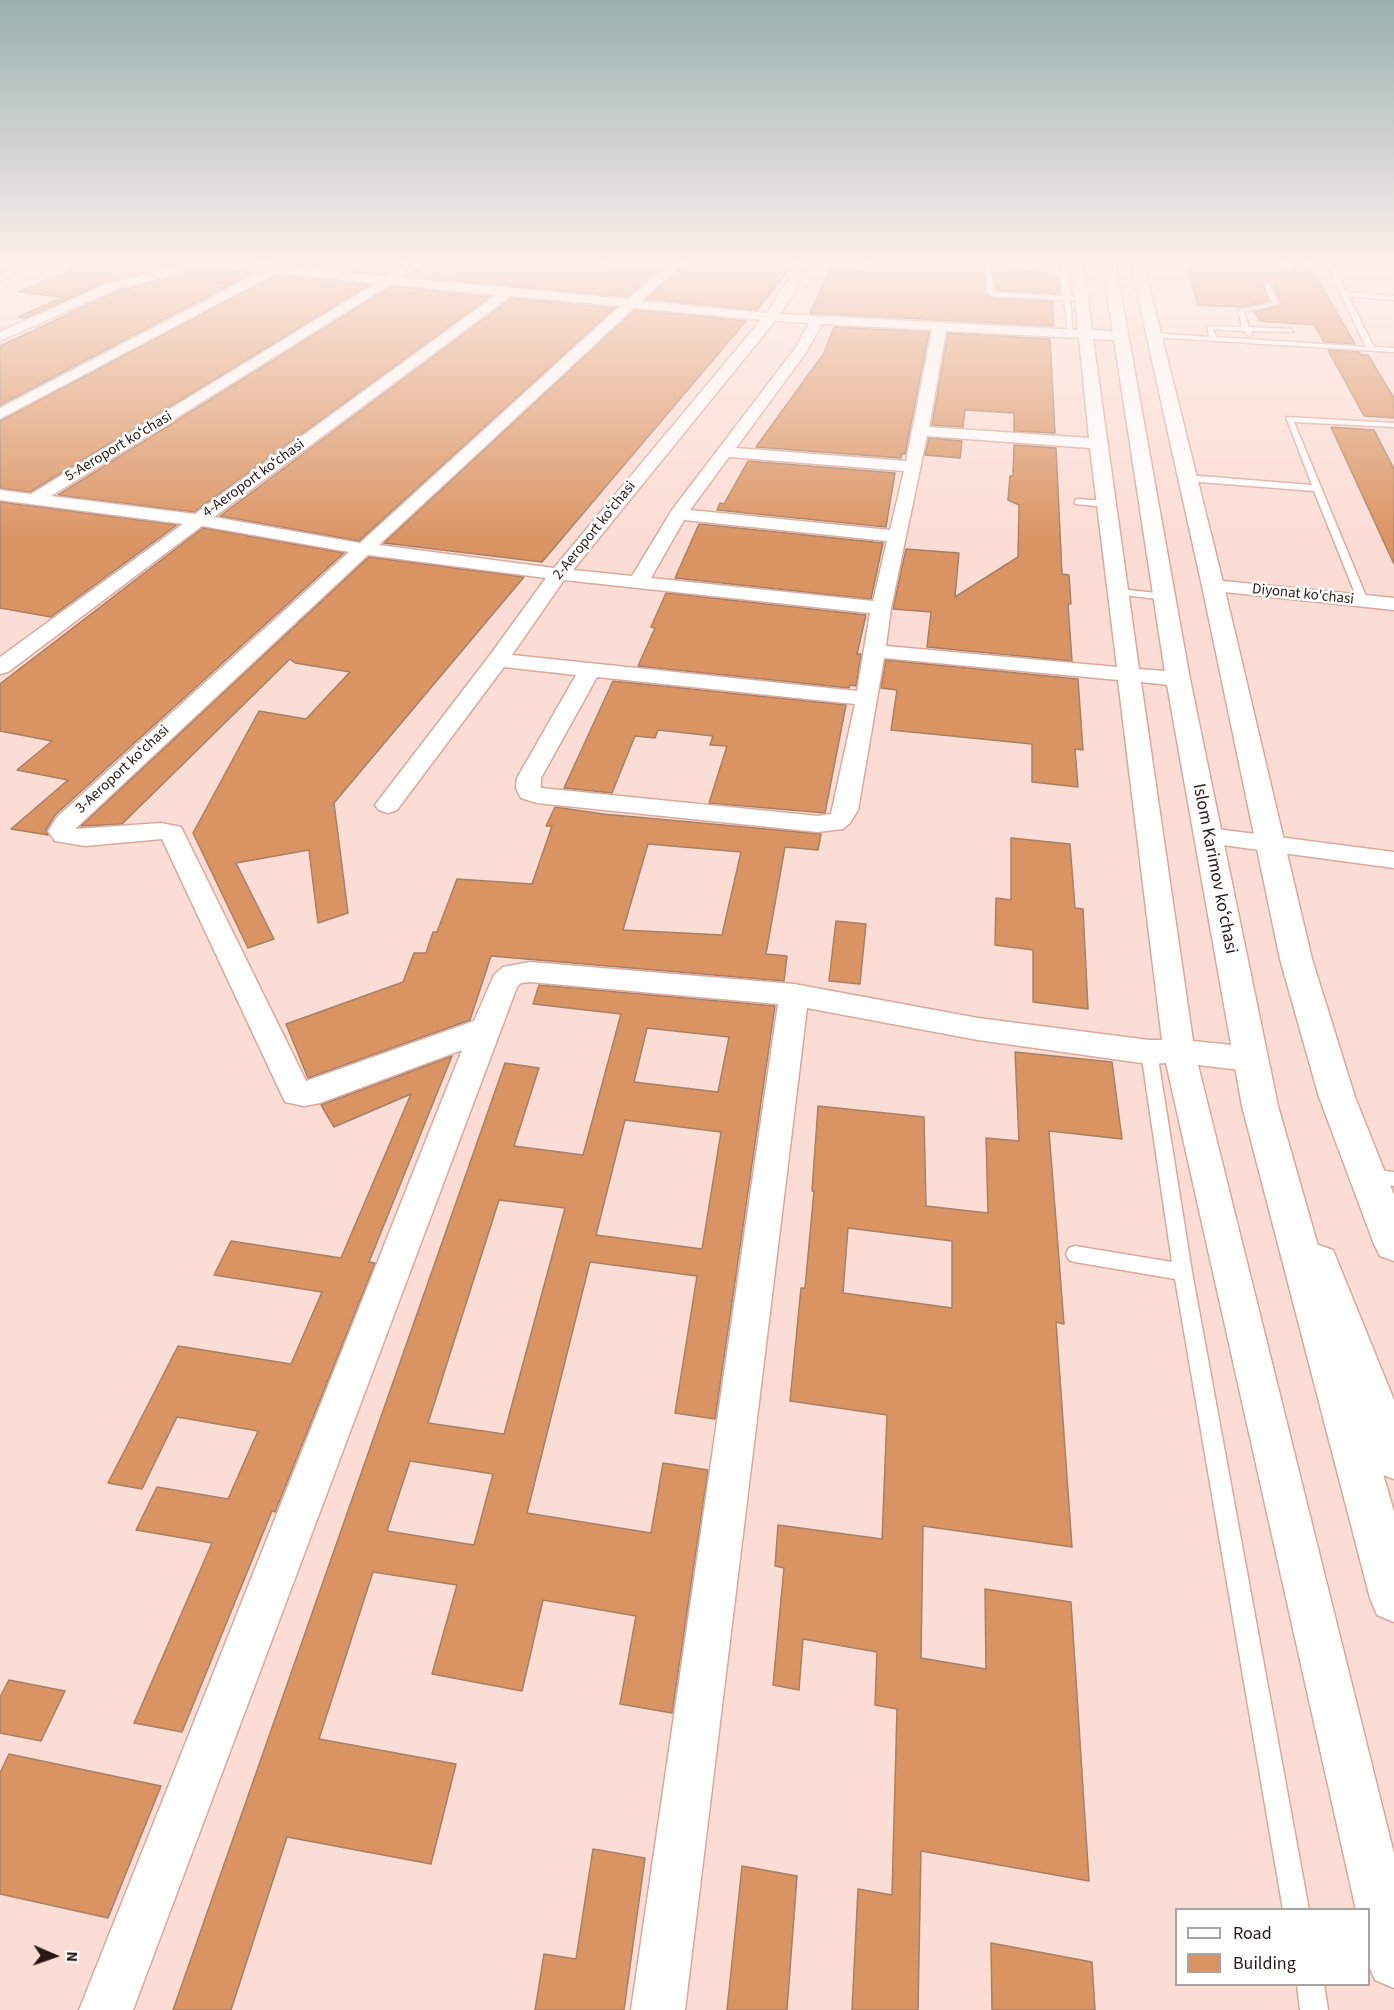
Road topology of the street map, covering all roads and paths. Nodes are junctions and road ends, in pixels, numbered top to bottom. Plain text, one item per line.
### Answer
1 (112, 355) edge
2 (270, 355) edge
3 (423, 355) edge
4 (575, 355) edge
5 (740, 355) edge
6 (797, 355) edge
7 (935, 355) edge
8 (1083, 355) edge
9 (1123, 355) edge
10 (1157, 355) edge
11 (0, 414) edge
12 (1394, 425) edge
13 (921, 431) junction
14 (1098, 444) junction
15 (724, 452) junction
16 (914, 467) junction
17 (1187, 478) junction
18 (1316, 488) junction
19 (0, 495) edge
20 (33, 500) junction
21 (678, 514) junction
22 (198, 520) junction
23 (897, 536) junction
24 (364, 549) junction
25 (559, 574) junction
26 (638, 583) junction
27 (1213, 586) junction
28 (1120, 592) junction
29 (1165, 597) junction
30 (1363, 601) junction
31 (1394, 604) edge
32 (880, 608) junction
33 (873, 651) junction
34 (498, 660) junction
35 (0, 667) edge
36 (590, 669) junction
37 (1129, 675) junction
38 (1178, 679) junction
39 (867, 699) junction
40 (388, 805) dead end
41 (1209, 837) junction
42 (1269, 844) junction
43 (1394, 860) edge
44 (794, 995) junction
45 (485, 1029) junction
46 (1164, 1051) junction
47 (1250, 1059) junction
48 (1260, 1106) junction
49 (1367, 1175) junction
50 (1394, 1179) edge
51 (1394, 1244) edge
52 (1075, 1254) dead end
53 (1183, 1272) junction
54 (1394, 1456) edge
55 (1394, 1598) edge
56 (1296, 1908) edge
57 (1394, 1961) edge
58 (1310, 1986) edge
59 (106, 2010) edge
60 (658, 2010) edge
61 (1314, 2010) edge

1 - 11 street
2 - 20 street, 5-Aeroport koʻchasi
3 - 22 street, 4-Aeroport koʻchasi
4 - 24 street, 3-Aeroport koʻchasi
5 - 25 street, 2-Aeroport koʻchasi
6 - 15 street
7 - 13 street
8 - 14 street
9 - 29 main road, Islom Karimov koʻchasi
10 - 17 main road
12 - 18 lane
13 - 14 street
13 - 16 street
14 - 28 street
15 - 16 street
15 - 21 street
16 - 23 street
17 - 18 lane
17 - 27 main road
18 - 30 lane
19 - 20 street
20 - 22 street
21 - 23 street
21 - 26 street
22 - 24 street
22 - 35 street, 4-Aeroport koʻchasi
23 - 32 street
24 - 25 street
24 - 45 street, 3-Aeroport koʻchasi
25 - 26 street
25 - 34 street, 2-Aeroport koʻchasi
26 - 32 street
27 - 30 street, Diyonat ko'chasi
27 - 42 main road
28 - 29 lane
28 - 37 street
29 - 38 main road, Islom Karimov koʻchasi
30 - 31 street, Diyonat ko'chasi
32 - 33 street
33 - 37 street
33 - 39 street
34 - 36 street
34 - 40 street, 2-Aeroport koʻchasi
36 - 39 street
36 - 39 street
37 - 38 street
37 - 46 street
38 - 41 main road, Islom Karimov koʻchasi
41 - 42 street
41 - 47 main road, Islom Karimov koʻchasi
42 - 43 street
42 - 49 main road
44 - 45 street
44 - 46 street
44 - 60 street
45 - 59 street
46 - 47 street
46 - 53 lane
46 - 57 street
47 - 48 main road, Islom Karimov koʻchasi
48 - 54 main road, Islom Karimov koʻchasi
48 - 55 main road
49 - 50 lane
49 - 51 main road
52 - 53 lane
53 - 56 lane
58 - 61 lane

